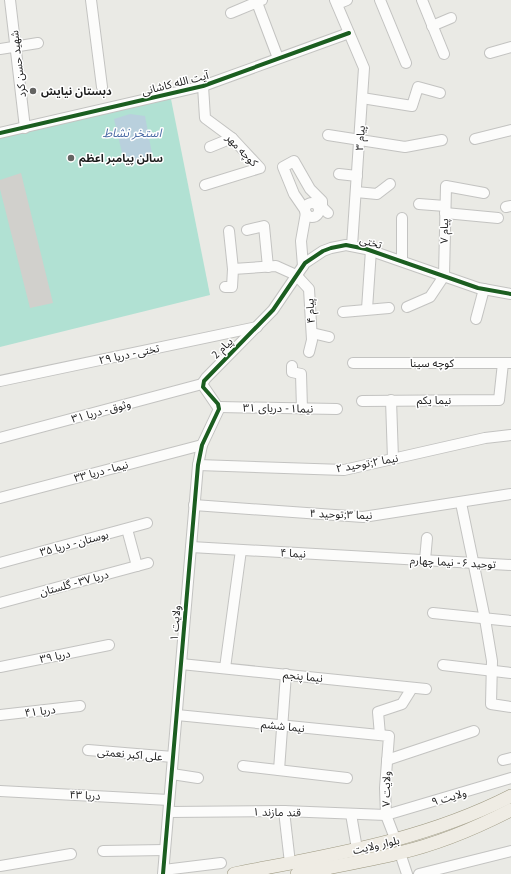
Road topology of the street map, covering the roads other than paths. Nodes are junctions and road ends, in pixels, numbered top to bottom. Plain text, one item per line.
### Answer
1 (10, 0) edge
2 (91, 0) edge
3 (347, 0) edge
4 (380, 0) edge
5 (423, 0) edge
6 (258, 1) edge
7 (336, 2) edge
8 (231, 13) dead end
9 (451, 18) dead end
10 (432, 26) junction
11 (349, 33) junction
12 (38, 43) dead end
13 (16, 46) junction
14 (511, 47) edge
15 (0, 49) edge
16 (490, 53) dead end
17 (444, 54) dead end
18 (278, 58) junction
19 (406, 62) dead end
20 (203, 86) junction
21 (102, 87) dead end
22 (440, 93) dead end
23 (362, 98) junction
24 (25, 128) junction
25 (511, 130) edge
26 (0, 133) edge
27 (328, 135) dead end
28 (232, 138) junction
29 (475, 139) dead end
30 (360, 140) junction
31 (442, 140) dead end
32 (210, 147) dead end
33 (339, 174) dead end
34 (357, 176) junction
35 (390, 184) dead end
36 (206, 185) dead end
37 (310, 189) junction
38 (356, 192) junction
39 (484, 193) dead end
40 (294, 194) junction
41 (420, 204) dead end
42 (445, 210) junction
43 (305, 211) junction
44 (402, 218) dead end
45 (498, 218) dead end
46 (247, 230) dead end
47 (229, 231) dead end
48 (352, 246) junction
49 (371, 250) junction
50 (402, 261) junction
51 (303, 266) junction
52 (268, 267) junction
53 (233, 269) junction
54 (296, 275) junction
55 (444, 276) junction
56 (225, 287) dead end
57 (484, 289) junction
58 (511, 294) edge
59 (407, 307) dead end
60 (389, 308) dead end
61 (367, 309) junction
62 (343, 312) dead end
63 (476, 319) dead end
64 (257, 327) junction
65 (312, 333) junction
66 (329, 337) dead end
67 (309, 352) dead end
68 (507, 363) edge
69 (353, 364) dead end
70 (292, 366) dead end
71 (0, 381) edge
72 (202, 384) junction
73 (362, 400) dead end
74 (391, 400) junction
75 (219, 407) junction
76 (302, 409) junction
77 (337, 409) dead end
78 (511, 435) edge
79 (0, 438) edge
80 (202, 445) junction
81 (393, 459) junction
82 (198, 464) junction
83 (511, 494) edge
84 (0, 498) edge
85 (461, 503) junction
86 (194, 506) junction
87 (147, 523) dead end
88 (127, 529) junction
89 (427, 538) dead end
90 (191, 547) junction
91 (241, 550) junction
92 (394, 559) joint
93 (424, 560) junction
94 (473, 562) junction
95 (0, 563) edge
96 (148, 563) dead end
97 (511, 565) edge
98 (137, 566) junction
99 (0, 603) edge
100 (433, 613) dead end
101 (485, 619) junction
102 (511, 621) edge
103 (109, 645) dead end
104 (181, 664) junction
105 (443, 665) dead end
106 (0, 667) edge
107 (225, 668) junction
108 (493, 671) junction
109 (511, 673) edge
110 (286, 674) junction
111 (412, 688) junction
112 (426, 689) dead end
113 (80, 706) dead end
114 (511, 707) edge
115 (0, 715) edge
116 (177, 715) junction
117 (282, 726) junction
118 (474, 731) dead end
119 (384, 736) junction
120 (88, 750) dead end
121 (173, 757) junction
122 (387, 760) junction
123 (243, 766) dead end
124 (279, 770) junction
125 (172, 774) junction
126 (198, 778) dead end
127 (348, 778) dead end
128 (511, 778) edge
129 (0, 791) edge
130 (511, 796) edge
131 (170, 800) junction
132 (511, 810) edge
133 (168, 812) junction
134 (284, 812) junction
135 (351, 814) junction
136 (386, 815) junction
137 (398, 847) junction
138 (357, 849) junction
139 (103, 850) dead end
140 (165, 850) junction
141 (511, 850) edge
142 (71, 854) dead end
143 (221, 863) dead end
144 (290, 863) junction
145 (0, 866) edge
146 (163, 872) edge
147 (234, 874) edge
148 (297, 874) edge
149 (407, 874) edge
150 (419, 874) edge

1 - 13 street, شهید حسن کرد
2 - 21 street
3 - 7 street
4 - 19 street
5 - 10 street
6 - 8 street
6 - 18 street
7 - 11 street, پيام ۳
9 - 10 street
10 - 17 street
11 - 18 street, آیت الله کاشانی
11 - 23 street, پيام ۳
12 - 13 street
13 - 15 street
13 - 24 street, شهید حسن کرد
14 - 16 street
18 - 20 street, آیت الله کاشانی
20 - 24 street, آیت الله کاشانی
20 - 28 street, کوچه مهر
22 - 23 street
23 - 30 street, پيام ۳
24 - 26 street, آیت الله کاشانی
25 - 29 street
27 - 30 street
28 - 32 street
28 - 36 street, کوچه مهر
30 - 31 street
30 - 34 street, پيام ۳
33 - 34 street
34 - 38 street, پيام ۳
35 - 38 street
37 - 40 street
37 - 40 street
37 - 43 street
38 - 48 street, پيام ۳
39 - 42 street, پیام ۷
40 - 43 street
41 - 42 street
42 - 45 street
42 - 55 street, پیام ۷
43 - 51 street
44 - 50 street
46 - 52 street
47 - 53 street
48 - 49 street, تختی
48 - 51 street, تختی
49 - 50 street, تختی
49 - 61 street
50 - 55 street, تختی
51 - 54 street, تختی
52 - 53 street
52 - 54 street
53 - 56 street
54 - 64 street, تختی
54 - 65 street, پیام ۴
55 - 57 street, تختی
55 - 59 street
57 - 58 street, تختی
57 - 63 street
60 - 61 street
61 - 62 street
64 - 71 street, تختی - دریا ۲۹
64 - 72 street, پیام 2
65 - 66 street
65 - 67 street, پیام ۴
68 - 69 street, کوچه سینا
68 - 74 street, نیما یکم
70 - 76 street
72 - 75 street
72 - 79 street, وثوق - دریا ۳۱
73 - 74 street
74 - 81 street
75 - 76 street, نیما۱ - دریای ۳۱
75 - 80 street, ولایت ۱
76 - 77 street, نیما۱ - دریای ۳۱
78 - 81 street, نیما ۲;توحید ۲
80 - 82 street, ولایت ۱
80 - 84 street, نیما - دریا ۳۳
81 - 82 street, نیما ۲;توحید ۲
82 - 86 street, ولایت ۱
83 - 85 street, نیما ۳;توحید ۴
85 - 86 street, نیما ۳;توحید ۴
85 - 94 street
86 - 90 street, ولایت ۱
87 - 88 street, بوستان - دریا ۳۵
88 - 95 street, بوستان - دریا ۳۵
88 - 98 street
89 - 93 street
90 - 91 street, نیما ۴
90 - 104 street, ولایت ۱
91 - 92 street, نیما ۴
91 - 107 street
92 - 93 street, توحید ۶ - نیما چهارم
93 - 94 street, توحید ۶ - نیما چهارم
94 - 97 street, توحید ۶ - نیما چهارم
94 - 101 street
96 - 98 street, دریا ۳۷ - گلستان
98 - 99 street, دریا ۳۷ - گلستان
100 - 101 street
101 - 102 street
101 - 108 street
103 - 106 street, دریا ۳۹
104 - 107 street, نیما پنجم
104 - 116 street, ولایت ۱
105 - 108 street
107 - 110 street, نیما پنجم
108 - 109 street
108 - 114 street
110 - 111 street, نیما پنجم
110 - 117 street
111 - 112 street, نیما پنجم
111 - 119 street, ولایت ۷
113 - 115 street, دریا ۴۱
116 - 117 street, نیما ششم
116 - 121 street, ولایت ۱
117 - 119 street, نیما ششم
117 - 124 street
118 - 122 street
119 - 122 street, ولایت ۷
120 - 121 street, علی اکبر نعمتی
121 - 125 street, ولایت ۱
122 - 136 street, ولایت ۷
123 - 124 street
124 - 127 street
125 - 126 street
125 - 131 street, ولایت ۱
128 - 136 street, ولایت ۹
129 - 131 street, دریا ۴۳
130 - 137 main road, بلوار ولایت
131 - 133 street, ولایت ۱
132 - 137 main road, بلوار ولایت
133 - 134 street, قند مازند ۱
133 - 140 street, ولایت ۱
134 - 135 street, قند مازند ۱
134 - 144 street
135 - 136 street, قند مازند ۱
135 - 138 street
136 - 137 street, ولایت ۷
137 - 138 main road, بلوار ولایت
137 - 148 main road, بلوار ولایت
137 - 149 street, ولایت ۷
138 - 144 main road, بلوار ولایت
139 - 140 street
140 - 146 street, ولایت ۱
141 - 150 street
142 - 145 street
143 - 146 street
144 - 147 main road, بلوار ولایت

